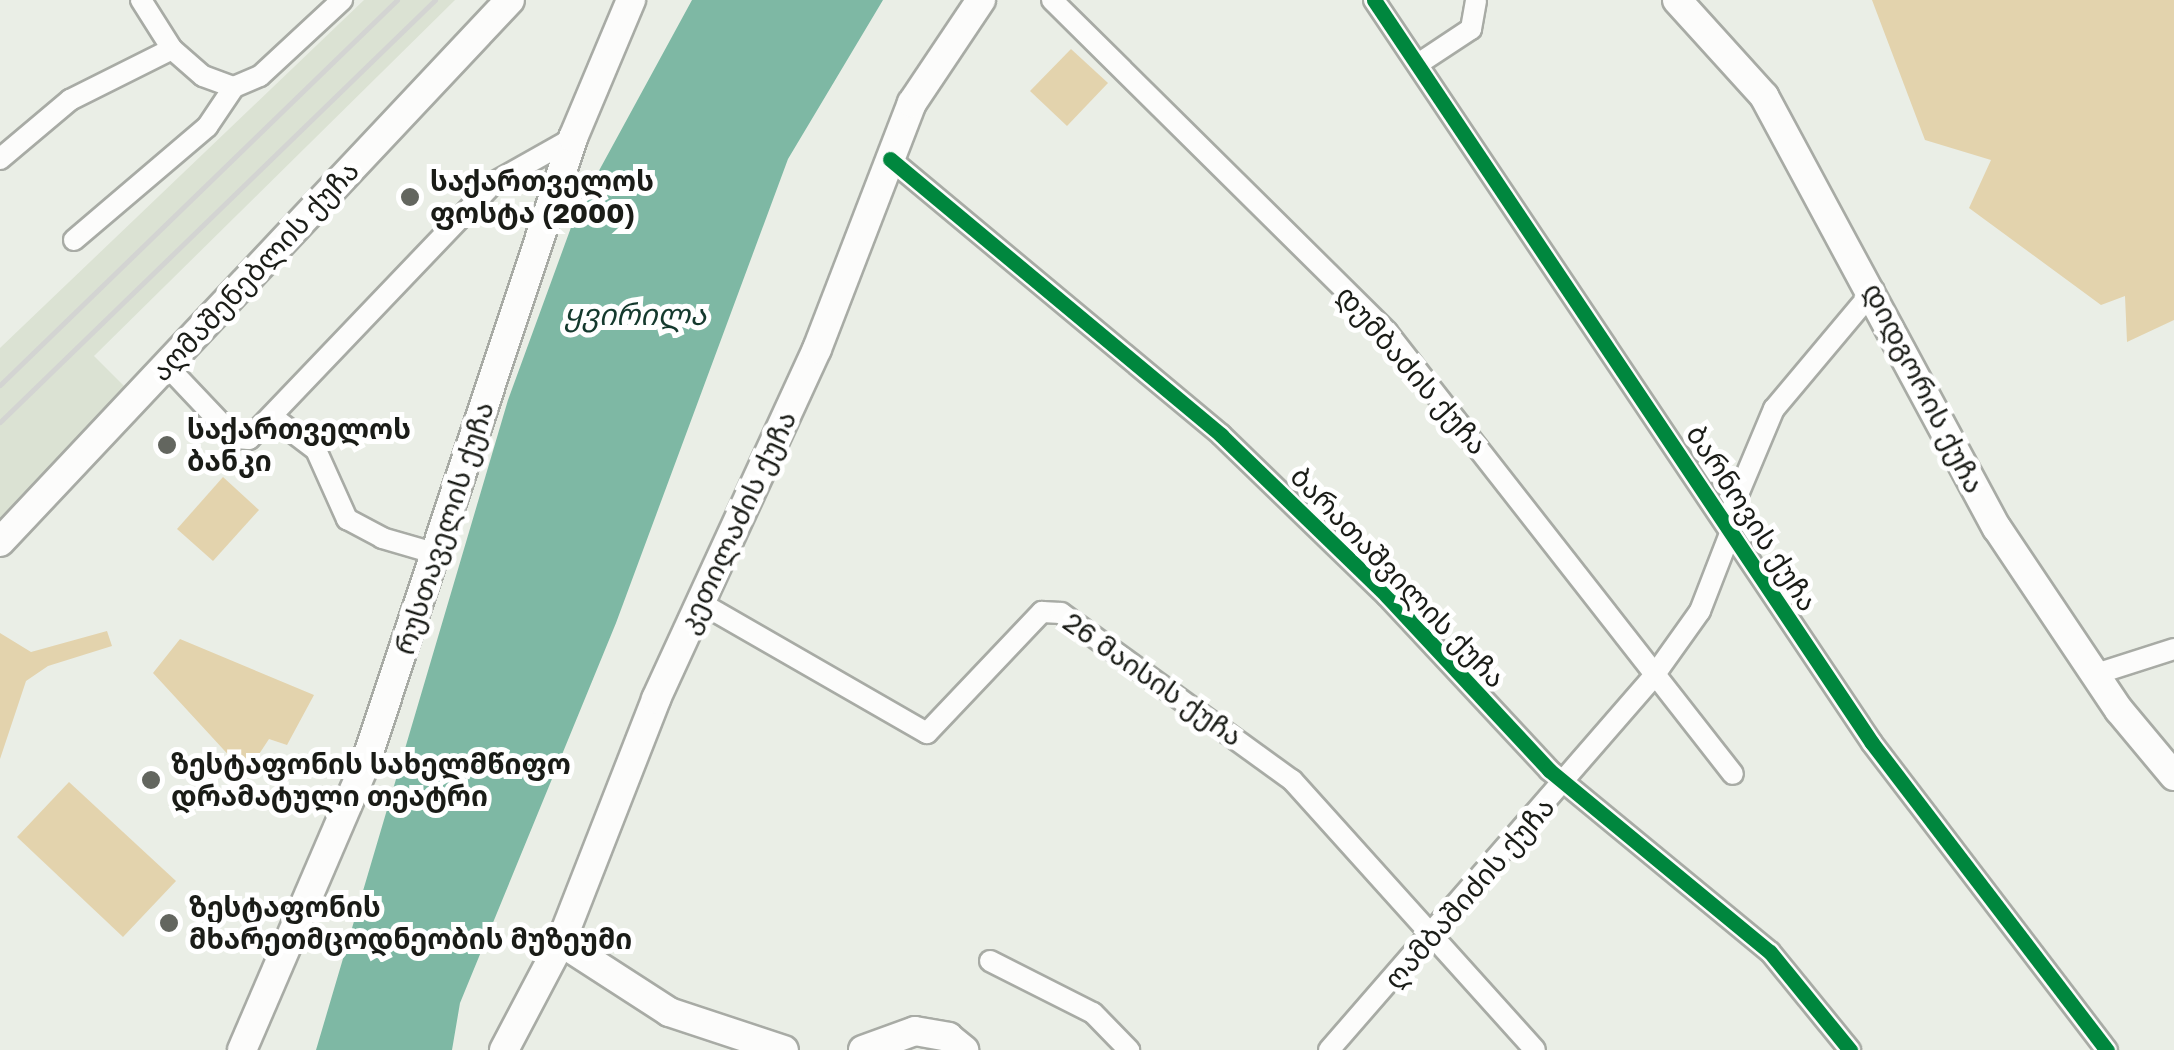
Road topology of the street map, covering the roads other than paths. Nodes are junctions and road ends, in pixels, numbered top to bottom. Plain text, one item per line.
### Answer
1 (142, 0) edge
2 (342, 0) edge
3 (510, 0) edge
4 (631, 0) edge
5 (981, 0) edge
6 (1052, 0) edge
7 (1374, 0) edge
8 (1476, 0) edge
9 (1677, 0) edge
10 (172, 49) junction
11 (1421, 62) junction
12 (234, 87) junction
13 (573, 138) junction
14 (0, 159) edge
15 (890, 159) junction
16 (74, 240) dead end
17 (1874, 290) junction
18 (166, 365) junction
19 (274, 418) junction
20 (1729, 527) junction
21 (0, 542) edge
22 (437, 554) junction
23 (699, 602) junction
24 (2174, 649) edge
25 (2096, 674) junction
26 (1653, 677) junction
27 (1734, 774) dead end
28 (2174, 776) edge
29 (1564, 784) junction
30 (1432, 938) junction
31 (561, 942) junction
32 (990, 961) dead end
33 (767, 1047) edge
34 (242, 1050) edge
35 (504, 1050) edge
36 (863, 1050) edge
37 (964, 1050) edge
38 (1128, 1050) edge
39 (1329, 1050) edge
40 (1535, 1050) edge
41 (1850, 1050) edge
42 (2107, 1050) edge

1 - 10 street
2 - 12 street
3 - 18 street, აღმაშენებლის ქუჩა
4 - 13 street, რუსთაველის ქუჩა
5 - 15 street, კეთილაძის ქუჩა
6 - 26 street, დუმბაძის ქუჩა
7 - 11 street, ბარნოვის ქუჩა
8 - 11 street
9 - 17 street, დიდგორის ქუჩა
10 - 12 street
10 - 14 street
11 - 20 street, ბარნოვის ქუჩა
12 - 16 street
13 - 19 street
13 - 22 street, რუსთაველის ქუჩა
15 - 23 street, კეთილაძის ქუჩა
15 - 29 street, ბარათაშვილის ქუჩა
17 - 20 street, ღამბაშიძის ქუჩა
17 - 25 street, დიდგორის ქუჩა
18 - 19 street
18 - 21 street, აღმაშენებლის ქუჩა
19 - 22 street
20 - 26 street, ღამბაშიძის ქუჩა
20 - 42 street, ბარნოვის ქუჩა
22 - 34 street, რუსთაველის ქუჩა
23 - 30 street, 26 მაისის ქუჩა
23 - 31 street, კეთილაძის ქუჩა
24 - 25 street
25 - 28 street, დიდგორის ქუჩა
26 - 27 street, დუმბაძის ქუჩა
26 - 29 street, ღამბაშიძის ქუჩა
29 - 30 street, ღამბაშიძის ქუჩა
29 - 41 street, ბარათაშვილის ქუჩა
30 - 39 street, ღამბაშიძის ქუჩა
30 - 40 street
31 - 33 street
31 - 35 street, კეთილაძის ქუჩა
32 - 38 street
36 - 37 street

